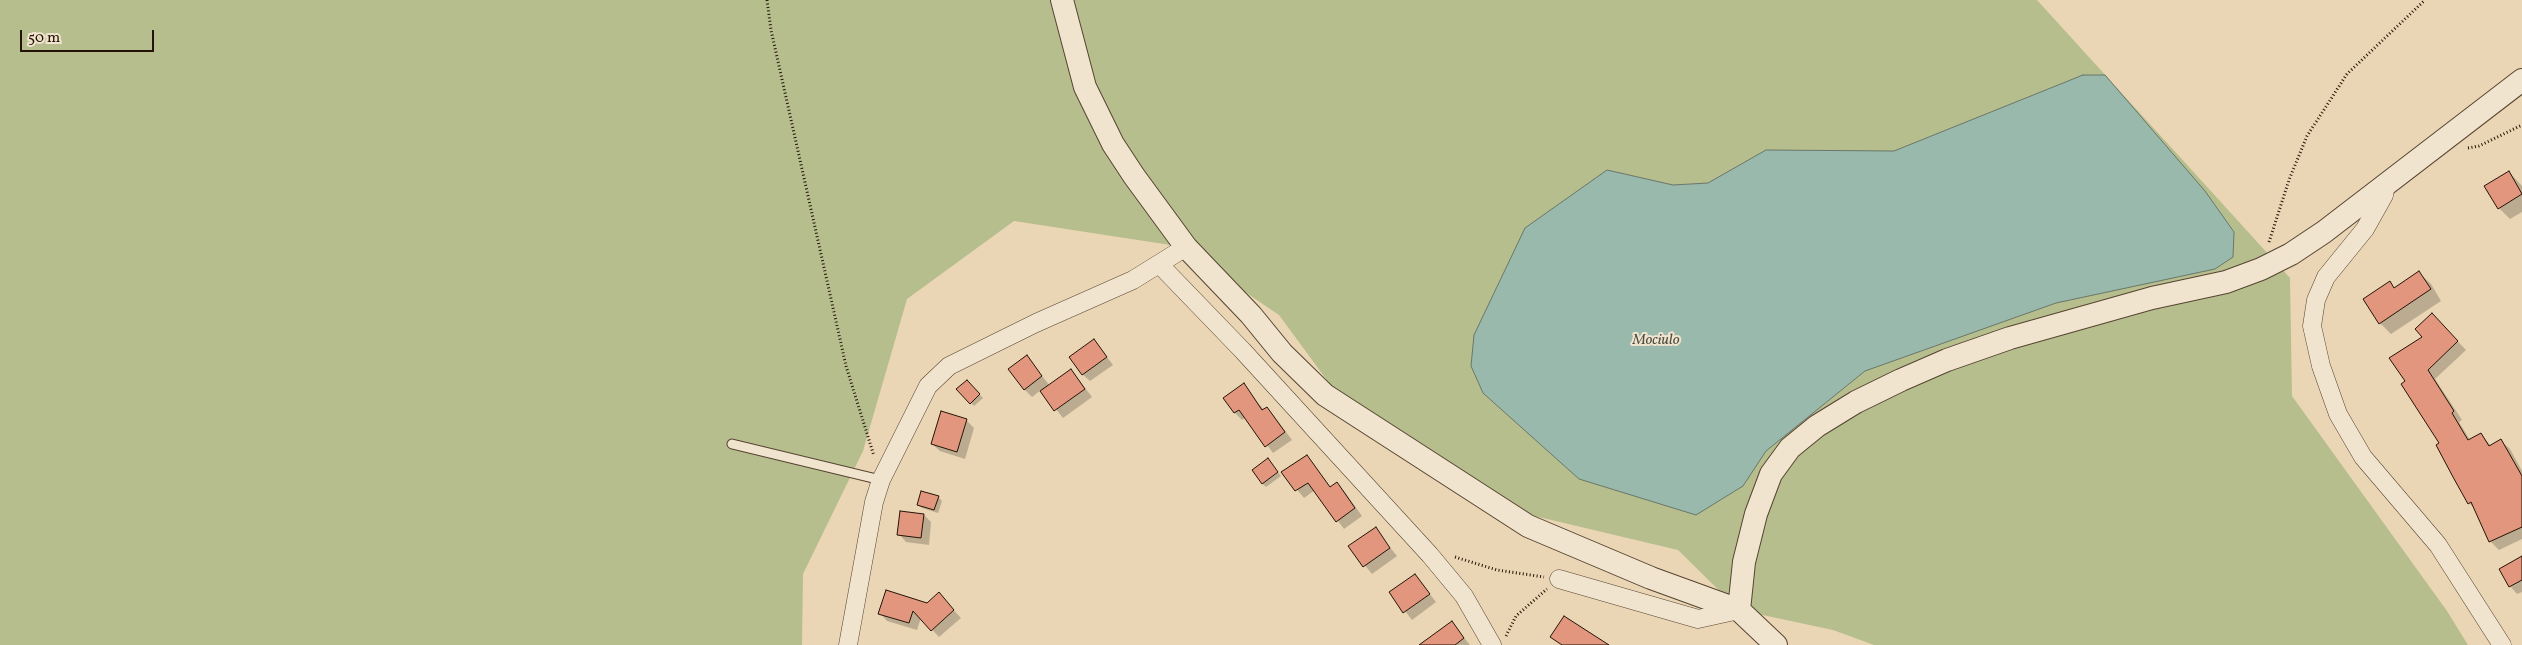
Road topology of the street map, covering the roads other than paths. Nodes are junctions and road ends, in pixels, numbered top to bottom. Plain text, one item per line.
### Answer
1 (1062, 0) edge
2 (2522, 80) edge
3 (2386, 183) junction
4 (1186, 247) junction
5 (1159, 264) junction
6 (732, 444) dead end
7 (881, 480) junction
8 (1559, 579) road end
9 (1739, 610) junction
10 (1499, 641) edge
11 (848, 645) edge
12 (1776, 645) edge
13 (2502, 645) edge

1 - 4 street
2 - 3 street
3 - 9 street
3 - 13 street
4 - 5 street
4 - 9 street
5 - 7 street
5 - 10 street
6 - 7 lane
7 - 11 street
8 - 9 street
9 - 12 street

